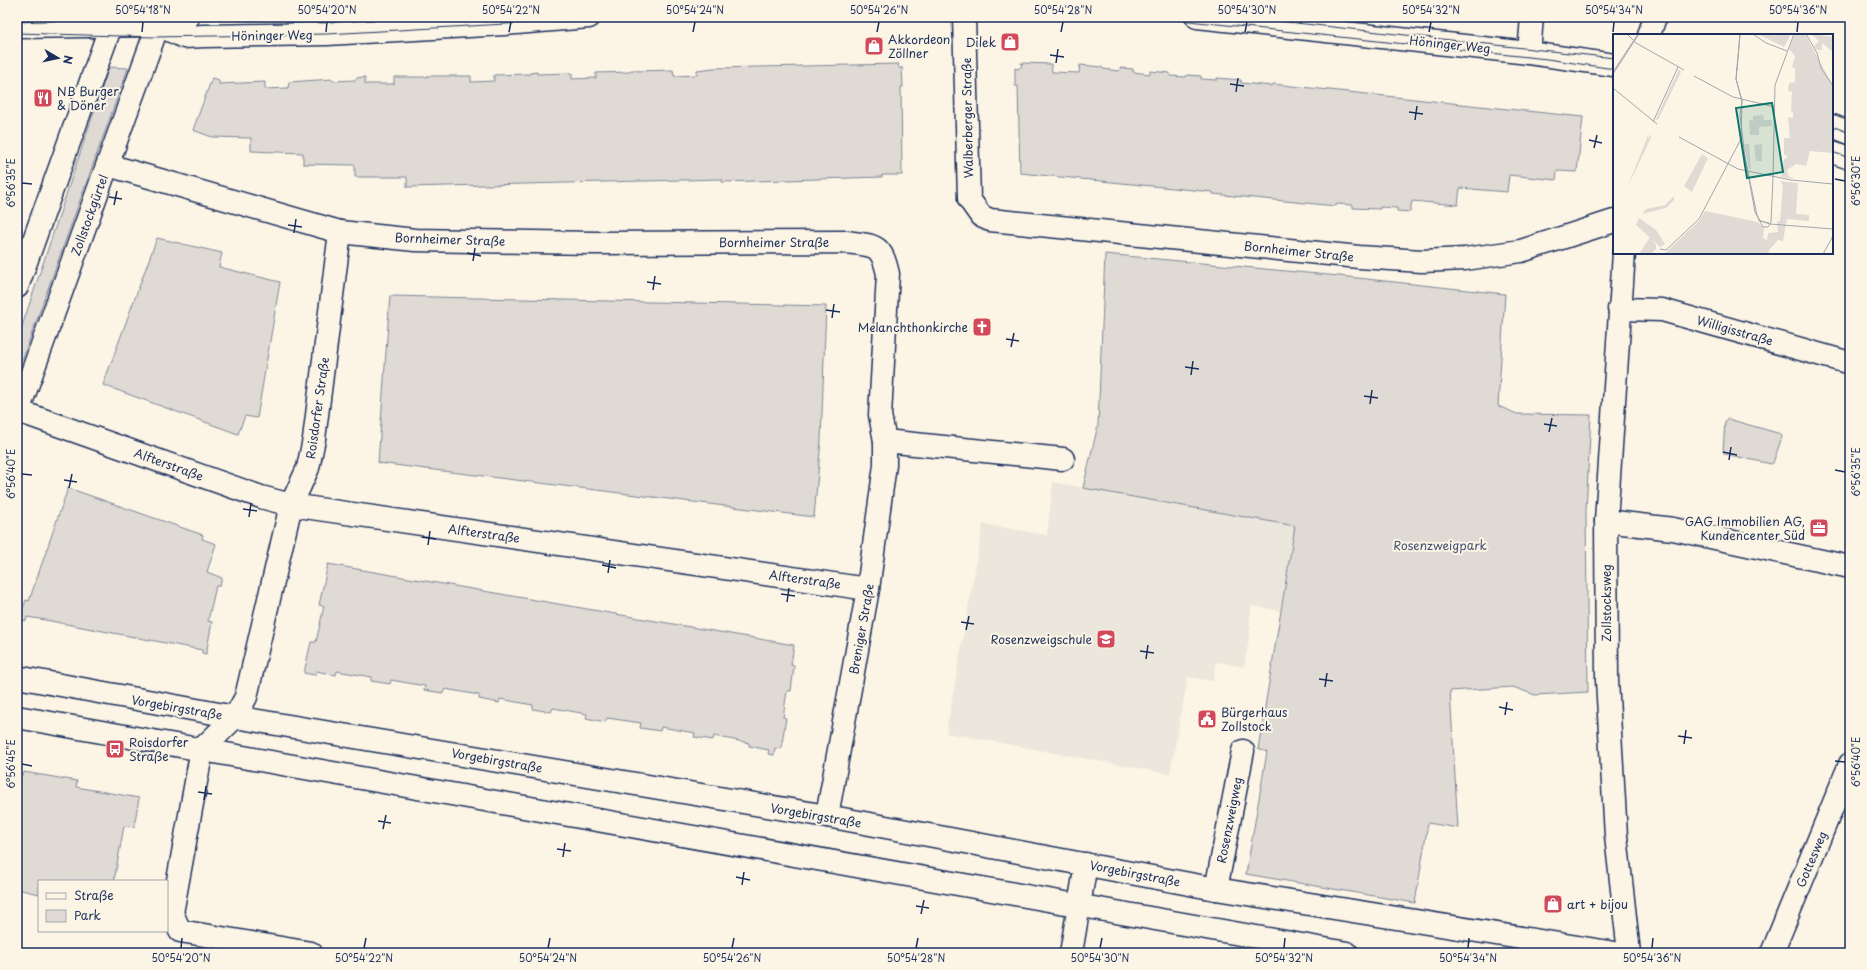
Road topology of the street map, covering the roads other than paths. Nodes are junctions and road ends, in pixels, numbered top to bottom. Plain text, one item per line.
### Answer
1 (188, 17) edge
2 (588, 17) edge
3 (964, 17) edge
4 (1197, 17) edge
5 (1532, 17) edge
6 (1655, 17) edge
7 (550, 18) edge
8 (159, 21) edge
9 (112, 22) edge
10 (1286, 22) edge
11 (17, 27) edge
12 (1649, 34) edge
13 (1529, 53) junction
14 (1613, 65) edge
15 (1833, 126) edge
16 (1850, 133) edge
17 (1833, 152) edge
18 (1850, 158) edge
19 (108, 165) junction
20 (981, 216) joint
21 (1613, 221) edge
22 (340, 232) junction
23 (874, 246) joint
24 (1624, 254) edge
25 (17, 287) edge
26 (1619, 309) junction
27 (1850, 363) edge
28 (18, 412) edge
29 (884, 441) junction
30 (1063, 459) dead end
31 (291, 505) junction
32 (1606, 521) junction
33 (1850, 567) edge
34 (868, 589) junction
35 (17, 677) edge
36 (17, 717) edge
37 (235, 717) junction
38 (202, 749) junction
39 (1243, 751) dead end
40 (1850, 764) edge
41 (827, 816) junction
42 (1086, 864) junction
43 (1216, 889) junction
44 (1079, 906) junction
45 (312, 953) edge
46 (1071, 953) edge
47 (1346, 953) edge
48 (1615, 953) edge
49 (1629, 953) edge
50 (1772, 953) edge

1 - 8 street, Höninger Weg
2 - 7 street, Höninger Weg
3 - 20 street, Walberberger Straße
4 - 10 street, Höninger Weg
5 - 13 street
6 - 12 street
7 - 8 street, Höninger Weg
8 - 9 street, Höninger Weg
8 - 19 street, Zollstockgürtel
9 - 11 street, Höninger Weg
9 - 25 street
10 - 13 street, Höninger Weg
13 - 14 street, Höninger Weg
15 - 16 street
17 - 18 street
19 - 22 street, Bornheimer Straße
19 - 28 street, Zollstockgürtel
20 - 21 street, Bornheimer Straße
22 - 23 street, Bornheimer Straße
22 - 31 street, Roisdorfer Straße
23 - 29 street, Breniger Straße
24 - 26 street, Zollstocksweg
26 - 27 street, Willigisstraße
26 - 32 street, Zollstocksweg
28 - 31 street, Alfterstraße
29 - 30 street
29 - 34 street, Breniger Straße
31 - 34 street, Alfterstraße
31 - 37 street, Roisdorfer Straße
32 - 33 street
32 - 49 street, Zollstocksweg
34 - 41 street, Breniger Straße
35 - 37 street, Vorgebirgstraße
36 - 38 street
37 - 38 street, Roisdorfer Straße
37 - 41 street, Vorgebirgstraße
38 - 44 street
38 - 45 street
39 - 43 street, Rosenzweigweg
40 - 50 street, Gottesweg
41 - 42 street, Vorgebirgstraße
42 - 43 street, Vorgebirgstraße
42 - 44 street
43 - 48 street, Vorgebirgstraße
44 - 46 street
44 - 47 street

